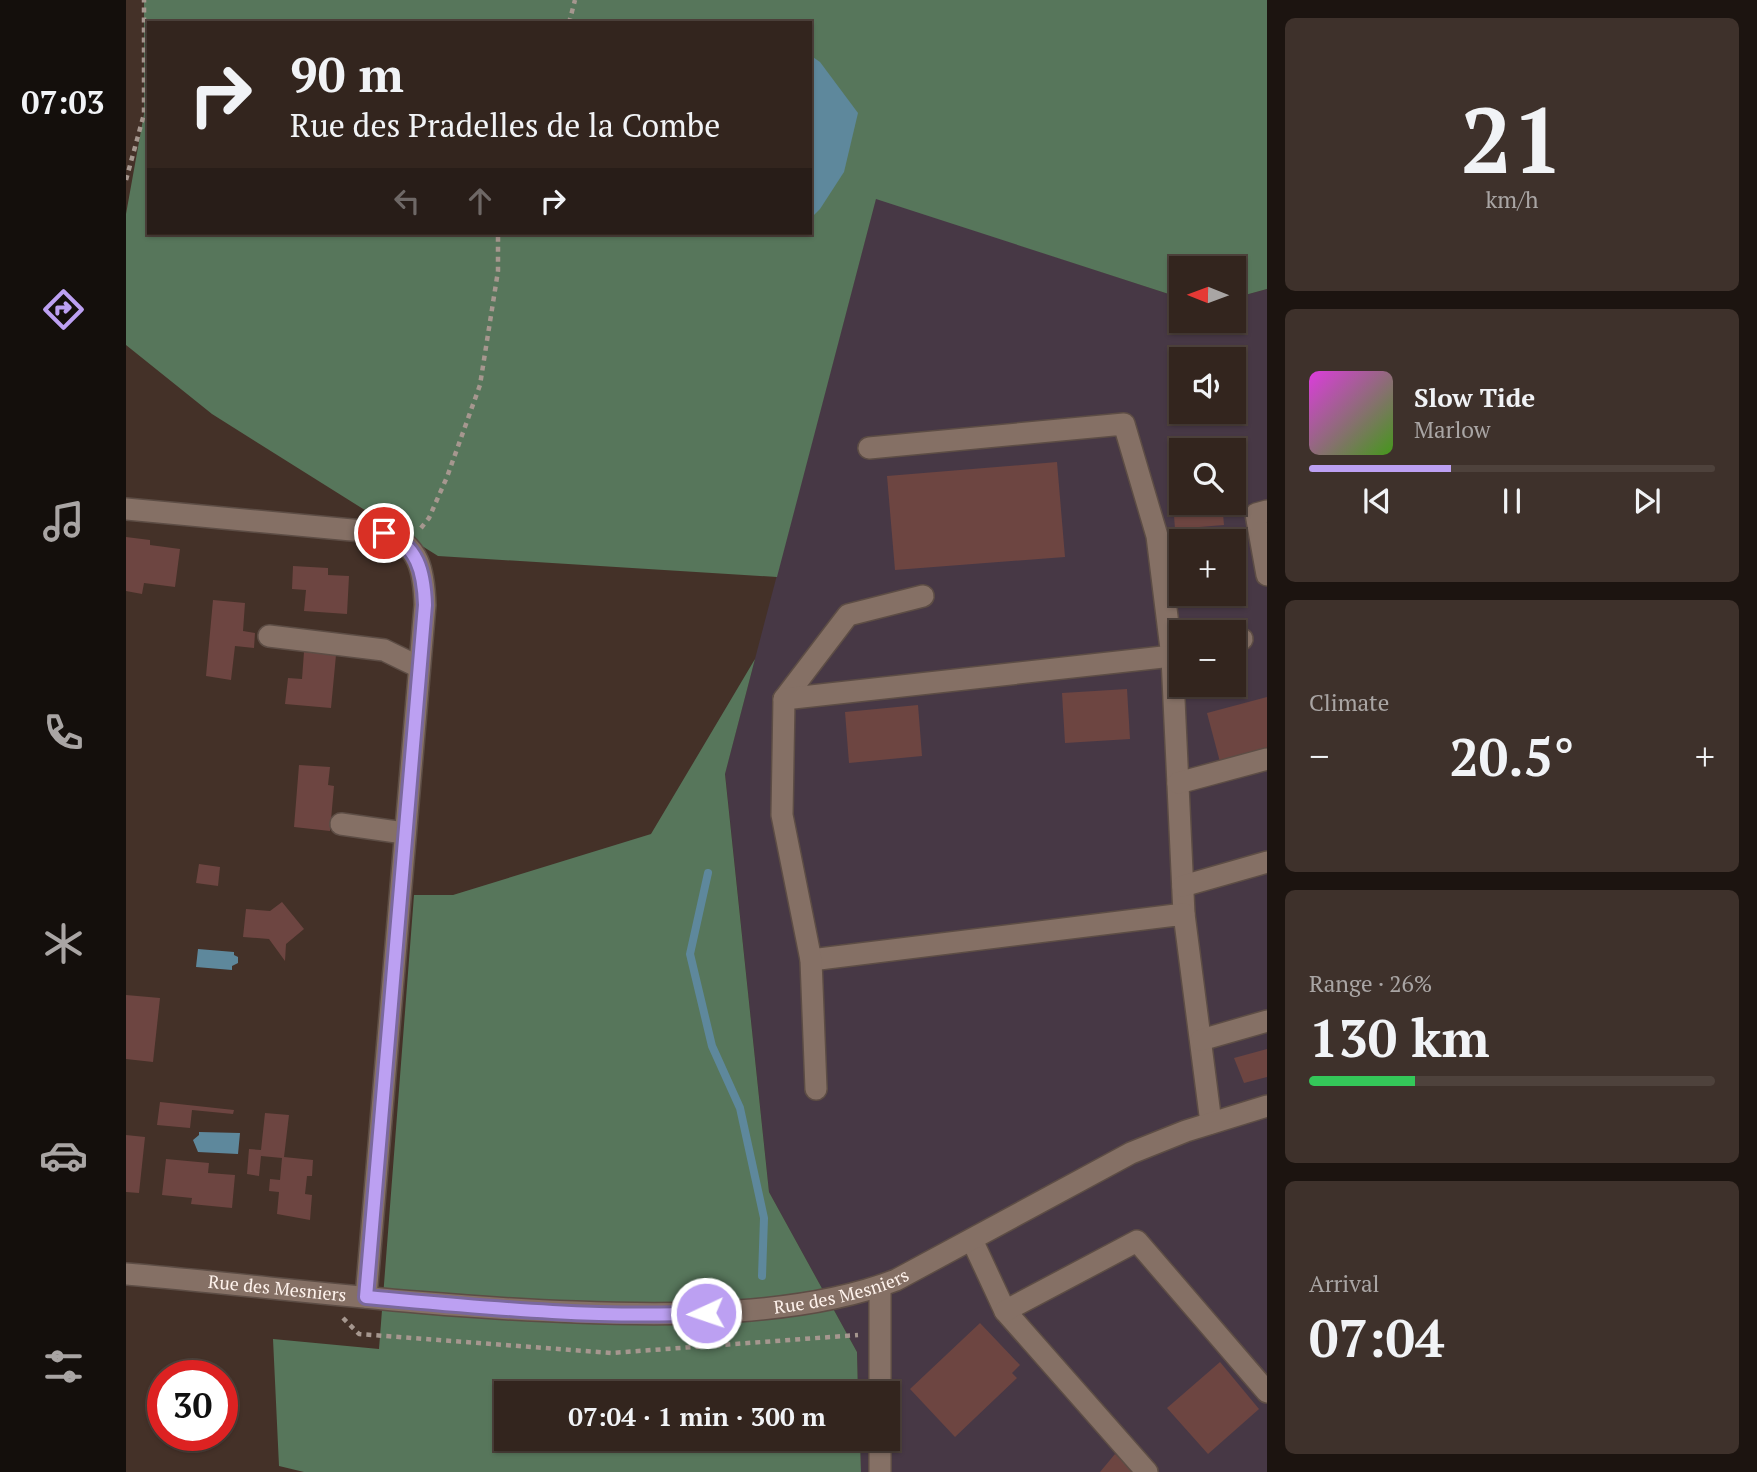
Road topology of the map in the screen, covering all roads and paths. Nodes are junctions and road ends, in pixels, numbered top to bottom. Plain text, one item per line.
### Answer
1 (145, 0) edge
2 (575, 0) edge
3 (570, 21) edge
4 (126, 180) edge
5 (498, 235) edge
6 (869, 448) dead end
7 (126, 509) edge
8 (1267, 511) edge
9 (408, 546) junction
10 (1267, 575) edge
11 (923, 596) dead end
12 (1171, 620) edge
13 (269, 636) dead end
14 (1169, 657) edge
15 (419, 667) junction
16 (1177, 697) edge
17 (784, 699) junction
18 (1267, 758) edge
19 (1178, 783) junction
20 (341, 824) dead end
21 (404, 833) junction
22 (1267, 862) edge
23 (1183, 886) junction
24 (1184, 914) junction
25 (811, 960) junction
26 (1267, 1021) edge
27 (1201, 1040) junction
28 (816, 1089) dead end
29 (1267, 1106) edge
30 (1211, 1122) junction
31 (972, 1240) junction
32 (126, 1274) edge
33 (880, 1286) junction
34 (366, 1297) junction
35 (336, 1311) dead end
36 (1005, 1311) junction
37 (879, 1333) junction
38 (880, 1381) edge
39 (1267, 1392) edge
40 (880, 1451) edge
41 (880, 1472) edge
42 (1147, 1472) edge

1 - 4 path
2 - 3 path
5 - 9 path
6 - 12 street
7 - 9 street
8 - 10 street
9 - 15 street
11 - 17 street
13 - 15 street
14 - 17 street
15 - 21 street
16 - 19 street
17 - 25 street
18 - 19 street
19 - 23 street
20 - 21 street
21 - 34 street
22 - 23 street
23 - 24 street
24 - 25 street
24 - 27 street
25 - 28 street
26 - 27 street
27 - 30 street
29 - 30 street, Rue des Mesniers
30 - 31 street, Rue des Mesniers
31 - 33 street, Rue des Mesniers
31 - 36 street
32 - 34 street, Rue des Mesniers
33 - 34 street, Rue des Mesniers
33 - 37 street
35 - 37 path
36 - 39 street
36 - 42 street
37 - 38 street
40 - 41 street

